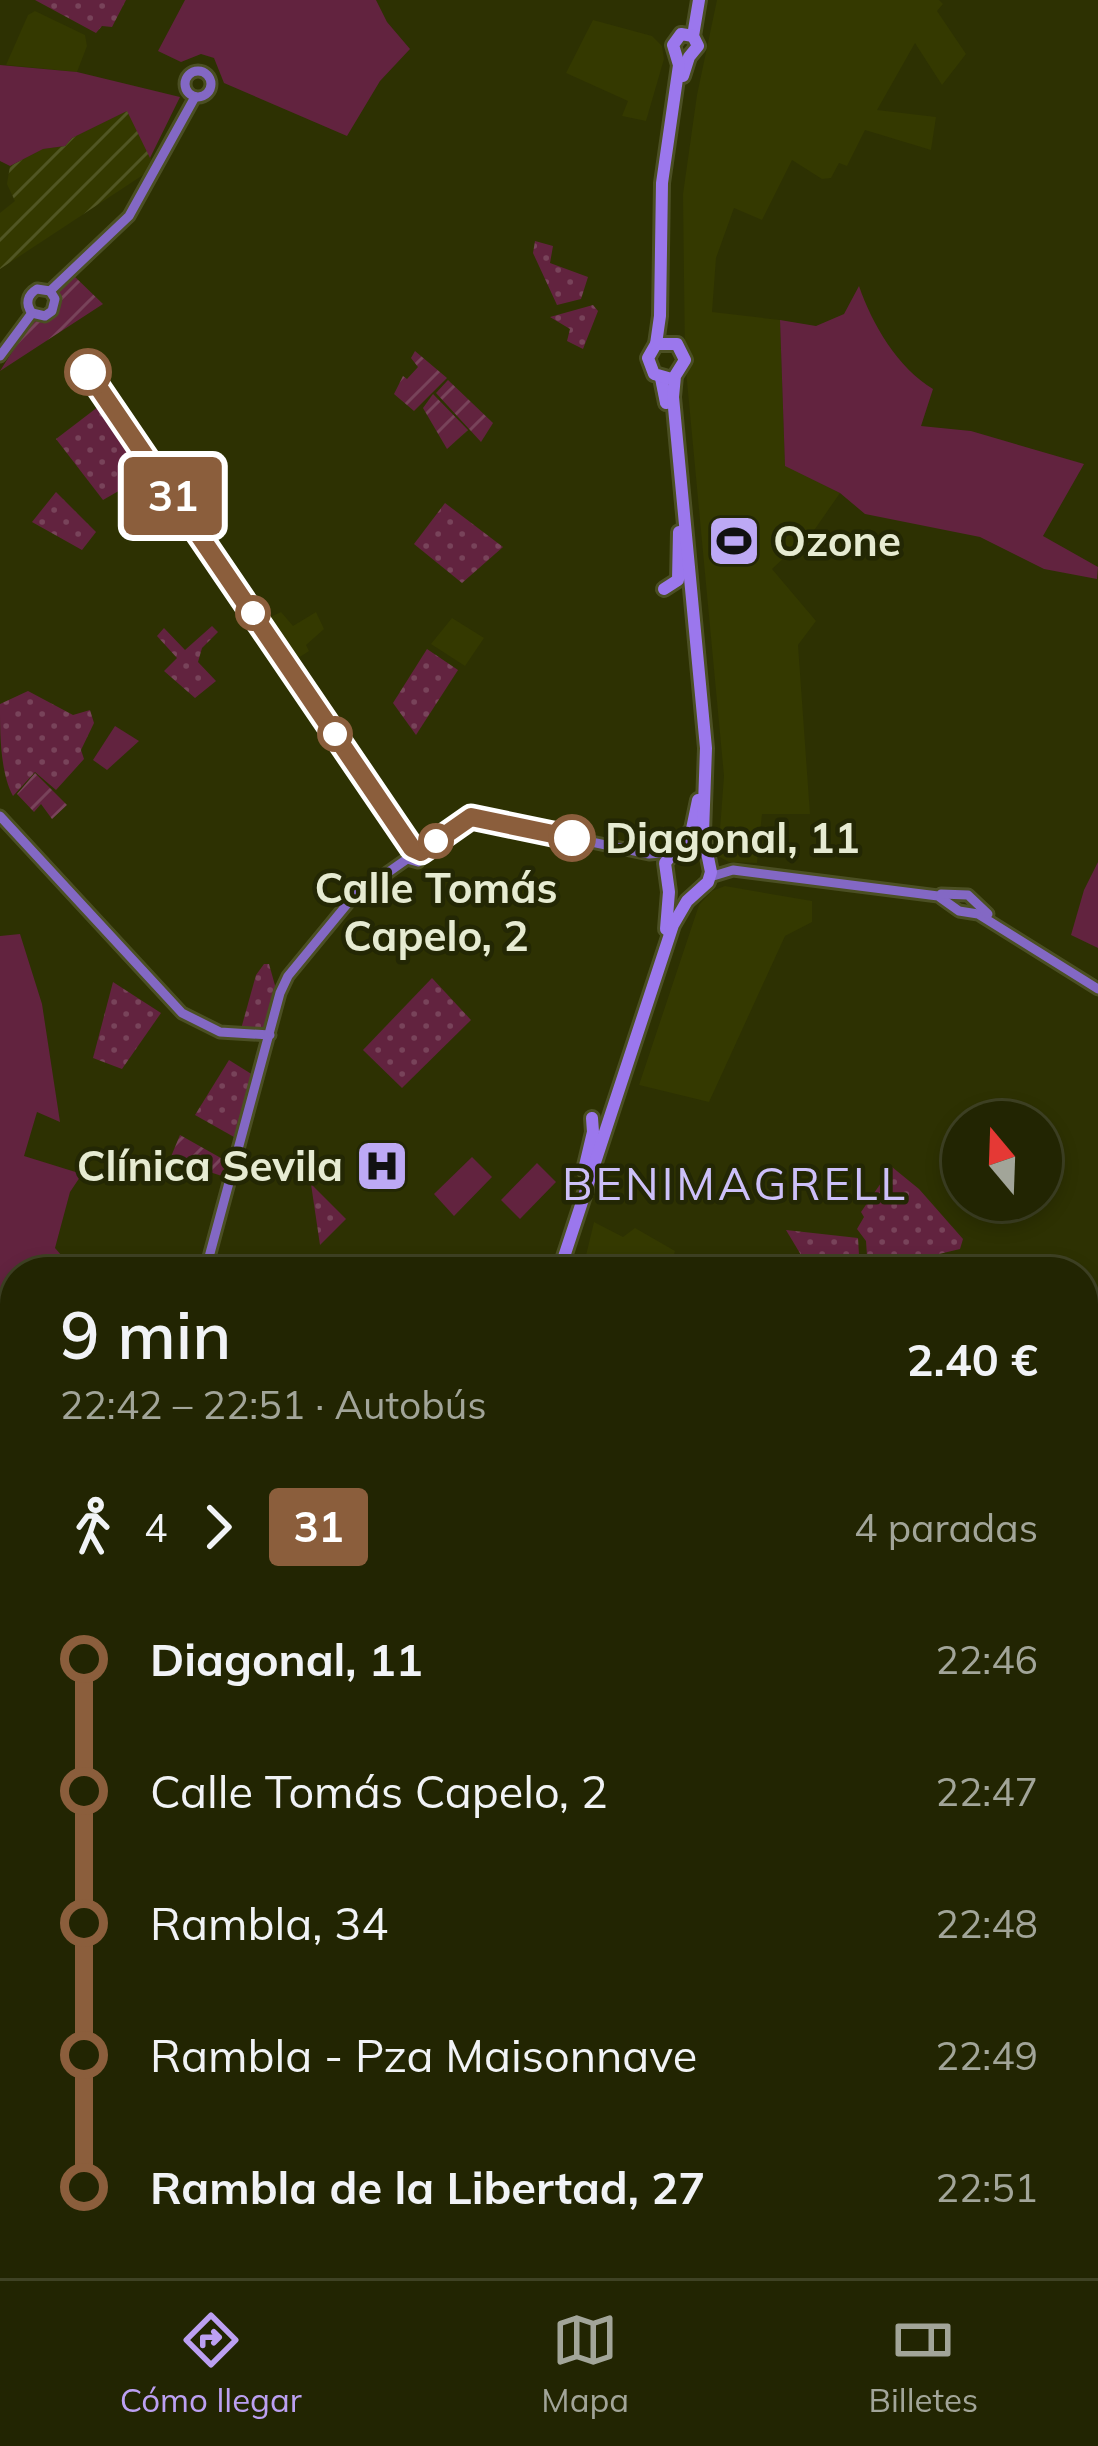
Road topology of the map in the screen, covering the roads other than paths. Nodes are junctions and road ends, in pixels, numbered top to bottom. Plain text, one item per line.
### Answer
1 (695, 0) edge
2 (683, 56) junction
3 (195, 97) dead end
4 (651, 287) dead end
5 (50, 291) junction
6 (660, 308) junction
7 (32, 313) junction
8 (671, 342) junction
9 (656, 344) junction
10 (0, 356) edge
11 (668, 377) junction
12 (679, 522) junction
13 (686, 598) junction
14 (0, 816) edge
15 (677, 849) junction
16 (649, 854) junction
17 (708, 858) junction
18 (664, 868) junction
19 (710, 877) junction
20 (668, 883) junction
21 (696, 892) junction
22 (957, 900) junction
23 (1098, 989) edge
24 (270, 1035) junction
25 (592, 1118) dead end
26 (581, 1183) junction
27 (209, 1257) edge
28 (560, 1257) edge
29 (561, 1257) edge

1 - 2 main road
2 - 6 main road
2 - 8 main road
3 - 5 street
4 - 6 main road
5 - 7 street
5 - 7 street
6 - 9 main road
7 - 10 street
8 - 9 main road
8 - 11 main road
9 - 11 main road
11 - 12 main road
11 - 17 main road
12 - 13 main road
12 - 13 main road
13 - 15 main road
14 - 24 street
15 - 16 street
15 - 17 main road
15 - 18 main road
16 - 18 street
16 - 24 street
17 - 19 main road
17 - 22 street
18 - 20 main road
19 - 21 main road
19 - 22 street
20 - 21 main road
20 - 26 main road
21 - 29 main road
22 - 23 street
24 - 27 street
25 - 26 main road
26 - 28 main road

